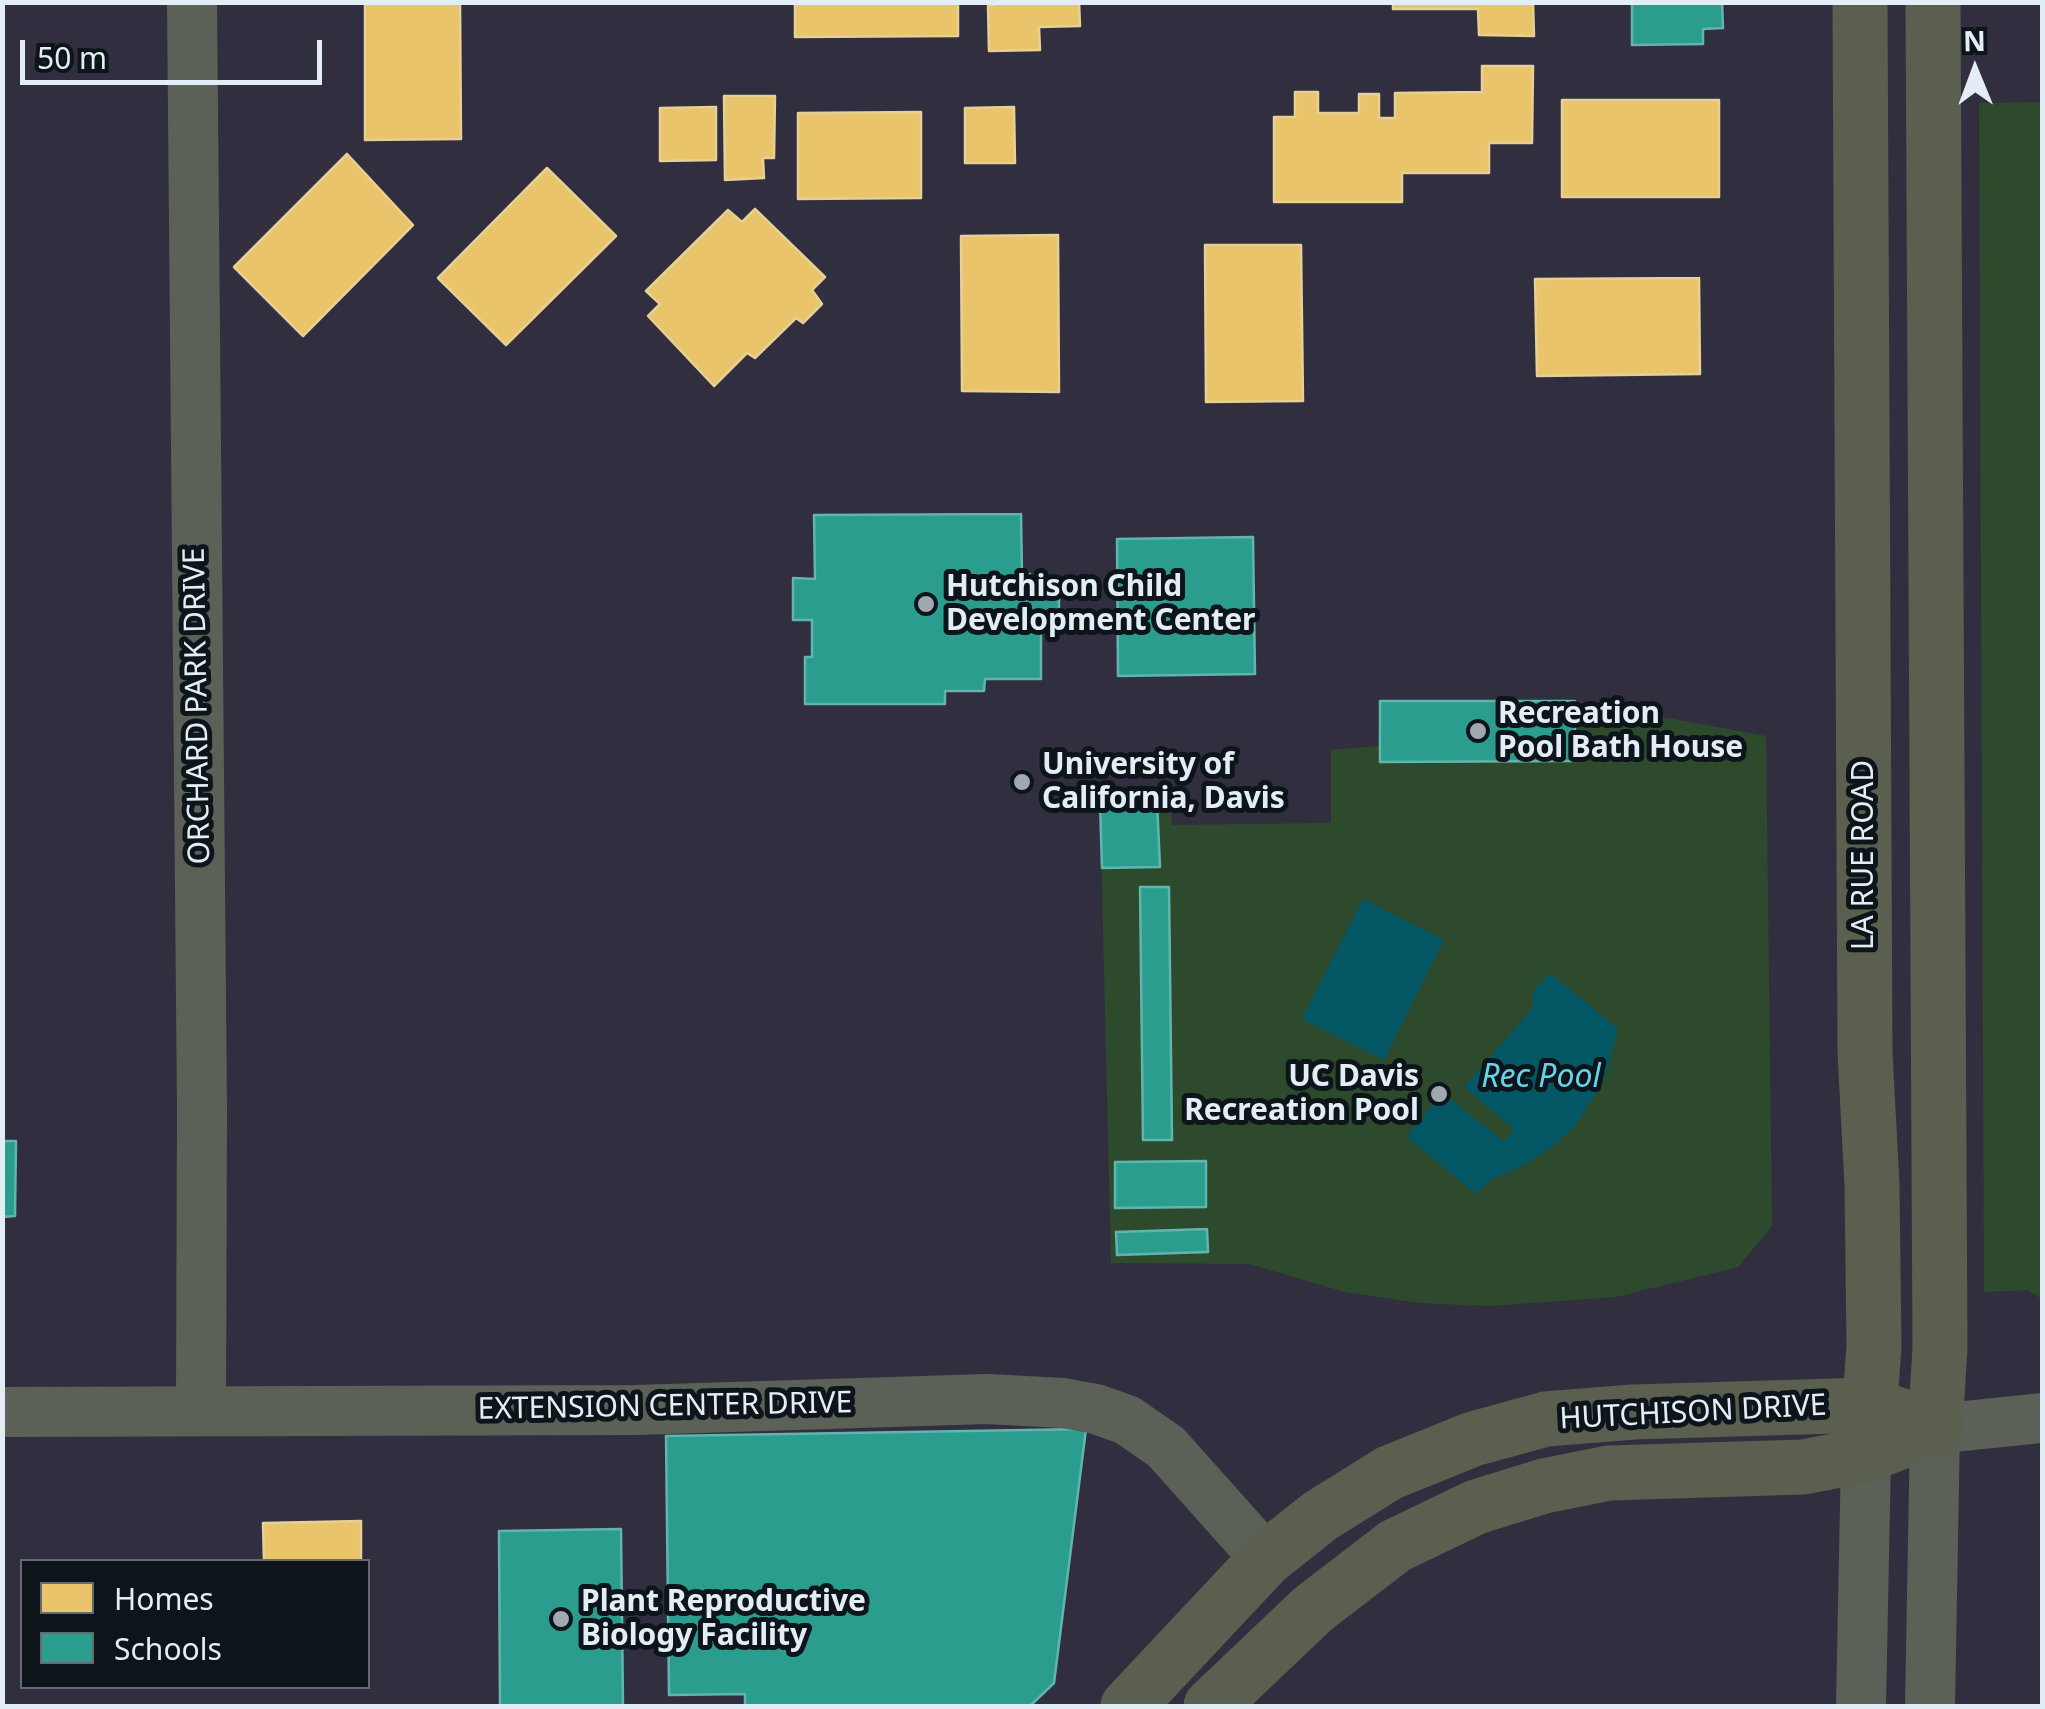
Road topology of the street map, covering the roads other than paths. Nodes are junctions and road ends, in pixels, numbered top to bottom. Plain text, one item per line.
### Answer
1 (192, 2) edge
2 (1860, 2) edge
3 (1932, 2) edge
4 (201, 1410) junction
5 (2, 1412) edge
6 (2042, 1418) edge
7 (1935, 1428) junction
8 (1868, 1430) junction
9 (1266, 1559) junction
10 (1128, 1706) edge
11 (1212, 1706) edge
12 (1861, 1706) edge
13 (1930, 1706) edge

1 - 4 street, ORCHARD PARK DRIVE
2 - 8 main road, LA RUE ROAD
3 - 7 main road
4 - 5 street, EXTENSION CENTER DRIVE
4 - 9 street, EXTENSION CENTER DRIVE
6 - 7 street, HUTCHISON DRIVE
7 - 8 main road, HUTCHISON DRIVE
7 - 13 street
8 - 9 main road, HUTCHISON DRIVE
8 - 11 main road, HUTCHISON DRIVE
8 - 12 street, LA RUE ROAD
9 - 10 main road, HUTCHISON DRIVE

